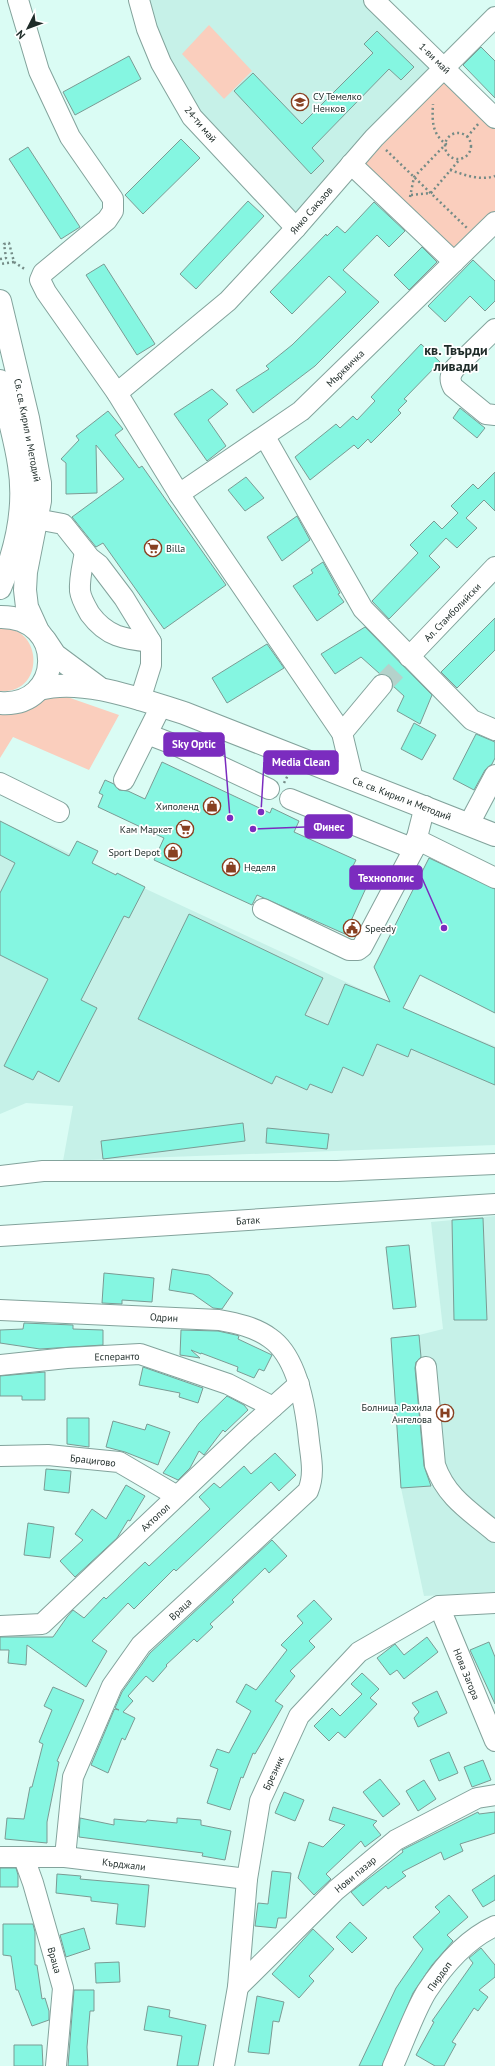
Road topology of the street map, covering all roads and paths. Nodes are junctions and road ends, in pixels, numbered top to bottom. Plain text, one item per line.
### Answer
1 (18, 0) edge
2 (139, 0) edge
3 (374, 0) edge
4 (495, 17) edge
5 (440, 74) junction
6 (495, 118) edge
7 (374, 138) junction
8 (446, 144) junction
9 (460, 158) junction
10 (351, 164) junction
11 (450, 170) junction
12 (495, 176) edge
13 (414, 177) junction
14 (431, 194) junction
15 (405, 203) junction
16 (296, 228) junction
17 (488, 234) edge
18 (0, 259) edge
19 (454, 262) junction
20 (0, 264) edge
21 (0, 301) edge
22 (495, 329) edge
23 (0, 381) edge
24 (117, 394) junction
25 (495, 415) edge
26 (265, 437) junction
27 (179, 494) junction
28 (36, 519) junction
29 (85, 552) junction
30 (495, 567) edge
31 (0, 588) edge
32 (0, 617) edge
33 (41, 634) junction
34 (151, 642) junction
35 (409, 657) junction
36 (382, 685) tunnel mouth
37 (39, 689) junction
38 (104, 691) junction
39 (140, 700) junction
40 (0, 703) edge
41 (161, 706) junction
42 (495, 730) edge
43 (342, 733) junction
44 (147, 734) junction
45 (295, 757) junction
46 (495, 775) edge
47 (353, 779) junction
48 (124, 780) dead end
49 (0, 783) edge
50 (280, 792) junction
51 (425, 806) junction
52 (59, 812) dead end
53 (469, 824) junction
54 (495, 835) edge
55 (415, 844) junction
56 (495, 878) edge
57 (263, 909) dead end
58 (495, 1164) edge
59 (0, 1176) edge
60 (495, 1204) edge
61 (0, 1236) edge
62 (0, 1310) edge
63 (0, 1366) edge
64 (426, 1367) dead end
65 (299, 1384) junction
66 (273, 1407) junction
67 (0, 1456) edge
68 (177, 1496) junction
69 (495, 1532) edge
70 (495, 1603) edge
71 (439, 1606) junction
72 (0, 1626) edge
73 (495, 1741) edge
74 (495, 1795) edge
75 (0, 1857) edge
76 (65, 1857) junction
77 (24, 1858) junction
78 (247, 1879) junction
79 (495, 1926) edge
80 (238, 1987) junction
81 (56, 2066) edge
82 (224, 2066) edge
83 (393, 2066) edge

1 - 24 street
2 - 16 street, 24-ти май
3 - 5 street, 1-ви май
4 - 5 street, Янко Сакъзов
5 - 6 street, 1-ви май
5 - 7 street, Янко Сакъзов
5 - 8 path
7 - 10 street, Янко Сакъзов
7 - 13 path
8 - 9 path
8 - 9 path
8 - 13 path
9 - 11 path
10 - 15 street
10 - 16 street, Янко Сакъзов
11 - 12 path
11 - 14 path
13 - 14 path
13 - 15 path
14 - 15 path
14 - 17 path
15 - 19 street
16 - 24 street, Янко Сакъзов
17 - 19 street, Мърквичка
18 - 20 path
19 - 26 street, Мърквичка
21 - 28 main road, Св. св. Кирил и Методий
22 - 25 street
23 - 31 main road, Св. св. Кирил и Методий
24 - 27 street
26 - 27 street, Мърквичка
26 - 35 street
27 - 43 street
28 - 29 street
28 - 33 main road, Св. св. Кирил и Методий
29 - 34 street
29 - 34 street
30 - 35 street, Ал. Стамболийски
32 - 33 main road
33 - 37 main road
33 - 38 main road, Св. св. Кирил и Методий
34 - 39 street
35 - 42 street
36 - 43 street
37 - 38 main road, Св. св. Кирил и Методий
37 - 40 main road
38 - 39 main road, Св. св. Кирил и Методий
39 - 41 main road, Св. св. Кирил и Методий
41 - 44 street
41 - 45 main road, Св. св. Кирил и Методий
43 - 47 street
44 - 48 street
44 - 50 street
45 - 47 main road, Св. св. Кирил и Методий
45 - 50 path
46 - 53 street
47 - 51 main road, Св. св. Кирил и Методий
49 - 52 street
50 - 55 street
51 - 53 main road, Св. св. Кирил и Методий
51 - 55 street
53 - 54 main road, Св. св. Кирил и Методий
55 - 56 street
55 - 57 street
58 - 59 street
60 - 61 street, Батак
62 - 65 street, Одрин
63 - 66 street, Есперанто
64 - 69 street
65 - 66 street, Ахтопол
65 - 76 street, Враца
66 - 68 street, Ахтопол
67 - 68 street, Брацигово
68 - 72 street, Ахтопол
70 - 71 street, Брезник
71 - 73 street, Нова Загора
71 - 78 street, Брезник
74 - 80 street, Нови пазар
75 - 77 street, Кърджали
76 - 77 street, Кърджали
76 - 78 street, Кърджали
77 - 81 street, Враца
78 - 80 street, Брезник
79 - 83 street, Пирдоп
80 - 82 street, Брезник

